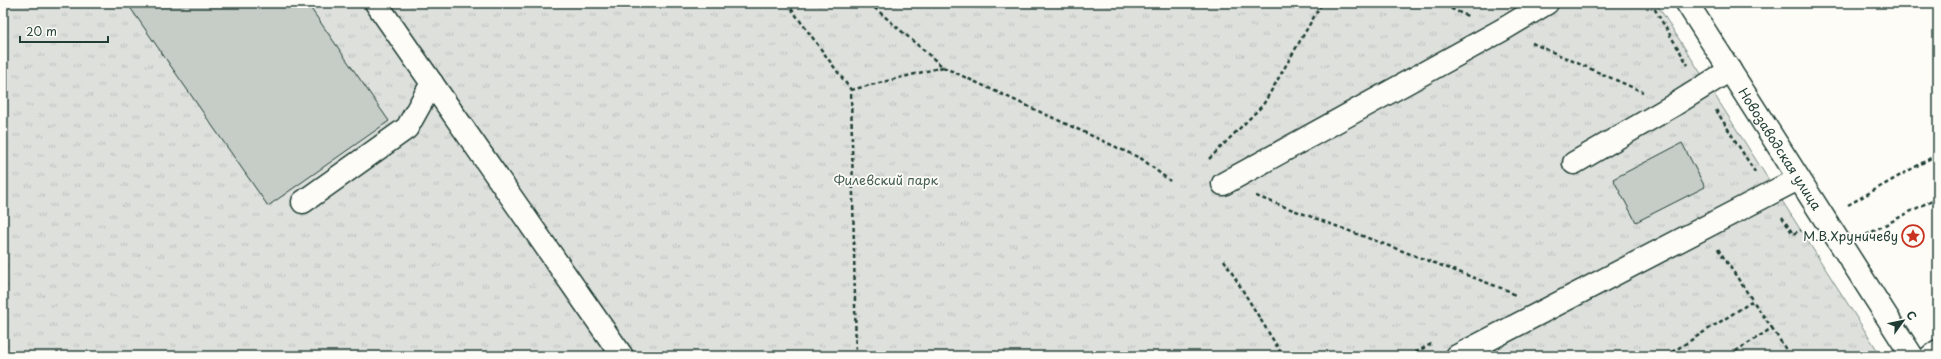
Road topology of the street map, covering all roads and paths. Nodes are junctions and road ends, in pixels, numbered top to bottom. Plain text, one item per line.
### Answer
1 (376, 3) edge
2 (787, 3) edge
3 (869, 3) edge
4 (1322, 3) edge
5 (1438, 3) edge
6 (1547, 3) edge
7 (1650, 3) edge
8 (1687, 3) edge
9 (1502, 30) junction
10 (943, 67) junction
11 (1730, 70) junction
12 (432, 83) junction
13 (1702, 88) junction
14 (851, 90) junction
15 (1674, 105) junction
16 (1938, 154) edge
17 (1210, 159) dead end
18 (1574, 163) dead end
19 (1798, 178) junction
20 (1170, 181) dead end
21 (1223, 184) joint
22 (1768, 194) junction
23 (1938, 198) edge
24 (303, 202) dead end
25 (1822, 218) junction
26 (1704, 227) junction
27 (1841, 247) junction
28 (1224, 260) dead end
29 (1519, 298) dead end
30 (1752, 301) junction
31 (1772, 328) junction
32 (1938, 351) edge
33 (622, 356) edge
34 (856, 356) edge
35 (1282, 356) edge
36 (1457, 356) edge
37 (1666, 356) edge
38 (1728, 356) edge
39 (1790, 356) edge
40 (1912, 356) edge
41 (1931, 356) edge

1 - 12 street
2 - 14 path
3 - 10 path
4 - 17 path
5 - 9 path
6 - 9 street
7 - 13 path
8 - 11 street, Новозаводская улица
9 - 15 path
9 - 21 street
10 - 14 path
10 - 20 path
11 - 13 street
11 - 19 street, Новозаводская улица
12 - 24 street
12 - 33 street
13 - 15 street
13 - 22 path
14 - 34 path
15 - 18 street
16 - 25 path
19 - 22 street
19 - 25 street, Новозаводская улица
21 - 29 path
22 - 25 path
22 - 26 street
23 - 27 path
25 - 27 street, Новозаводская улица
26 - 30 path
26 - 36 street
27 - 40 street, Новозаводская улица
28 - 35 path
30 - 31 path
30 - 37 path
31 - 38 path
31 - 39 path
32 - 41 street

